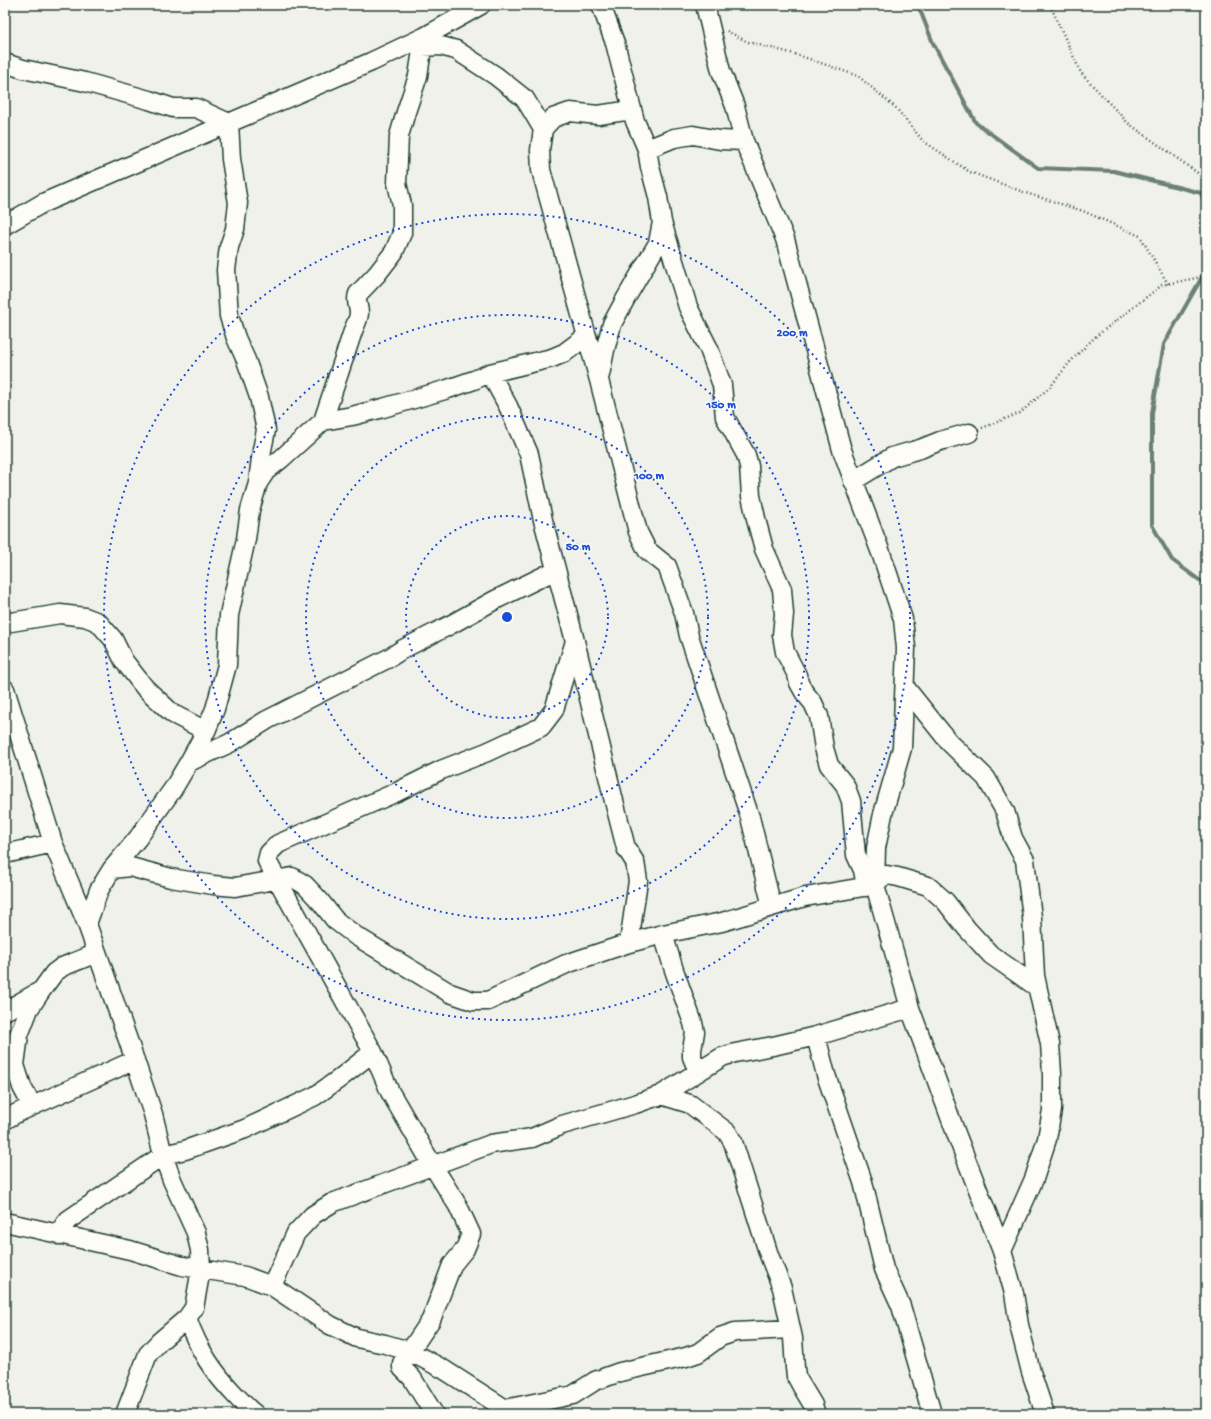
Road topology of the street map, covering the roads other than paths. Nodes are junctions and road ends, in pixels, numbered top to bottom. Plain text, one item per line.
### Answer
1 (481, 5) edge
2 (601, 5) edge
3 (707, 13) edge
4 (423, 42) junction
5 (5, 62) edge
6 (632, 110) junction
7 (229, 123) junction
8 (543, 130) junction
9 (744, 141) junction
10 (647, 149) junction
11 (662, 222) junction
12 (5, 225) edge
13 (587, 336) junction
14 (490, 373) junction
15 (599, 380) junction
16 (323, 421) junction
17 (969, 433) road end
18 (853, 480) junction
19 (258, 482) junction
20 (556, 570) junction
21 (5, 623) edge
22 (575, 641) junction
23 (905, 687) junction
24 (5, 689) edge
25 (206, 731) junction
26 (189, 762) junction
27 (53, 843) junction
28 (5, 854) edge
29 (112, 869) junction
30 (277, 880) junction
31 (871, 886) junction
32 (772, 906) junction
33 (86, 924) junction
34 (663, 934) junction
35 (629, 943) junction
36 (97, 954) junction
37 (1037, 987) junction
38 (40, 991) junction
39 (910, 1008) junction
40 (5, 1010) edge
41 (816, 1036) junction
42 (373, 1052) junction
43 (135, 1060) junction
44 (698, 1071) junction
45 (661, 1095) junction
46 (32, 1106) junction
47 (5, 1120) edge
48 (163, 1155) junction
49 (433, 1166) junction
50 (5, 1222) edge
51 (59, 1235) junction
52 (1002, 1251) junction
53 (201, 1269) junction
54 (272, 1286) junction
55 (187, 1318) junction
56 (791, 1329) junction
57 (409, 1351) junction
58 (509, 1412) edge
59 (125, 1414) edge
60 (255, 1414) edge
61 (434, 1414) edge
62 (816, 1414) edge
63 (932, 1414) edge
64 (1045, 1414) edge

1 - 4 street
2 - 6 street
3 - 9 street
4 - 7 street
4 - 8 street
4 - 16 street
5 - 7 street
6 - 8 street
6 - 10 street
7 - 12 street
7 - 19 street
8 - 13 street
9 - 10 street
9 - 18 street
10 - 11 street
11 - 15 street
11 - 31 street
13 - 14 street
13 - 15 street
14 - 16 street
14 - 20 street
15 - 32 street
16 - 19 street
17 - 18 street
18 - 23 street
19 - 25 street
20 - 22 street
20 - 26 street
21 - 25 street
22 - 30 street
22 - 35 street
23 - 31 street
23 - 37 street
24 - 27 street
25 - 26 street
26 - 29 street
27 - 28 street
27 - 33 street
29 - 30 street
29 - 33 street
30 - 35 street
30 - 42 street
31 - 32 street
31 - 37 street
31 - 39 street
32 - 34 street
33 - 36 street
34 - 35 street
34 - 44 street
36 - 38 street
36 - 43 street
37 - 52 street
38 - 40 street
38 - 46 street
39 - 41 street
39 - 52 street
41 - 44 street
41 - 63 street
42 - 48 street
42 - 49 street
43 - 46 street
43 - 48 street
44 - 45 street
45 - 49 street
45 - 56 street
46 - 47 street
48 - 51 street
48 - 53 street
49 - 54 street
49 - 57 street
50 - 51 street
51 - 53 street
52 - 64 street
53 - 54 street
53 - 55 street
54 - 57 street
55 - 59 street
55 - 60 street
56 - 58 street
56 - 62 street
57 - 58 street
57 - 61 street

